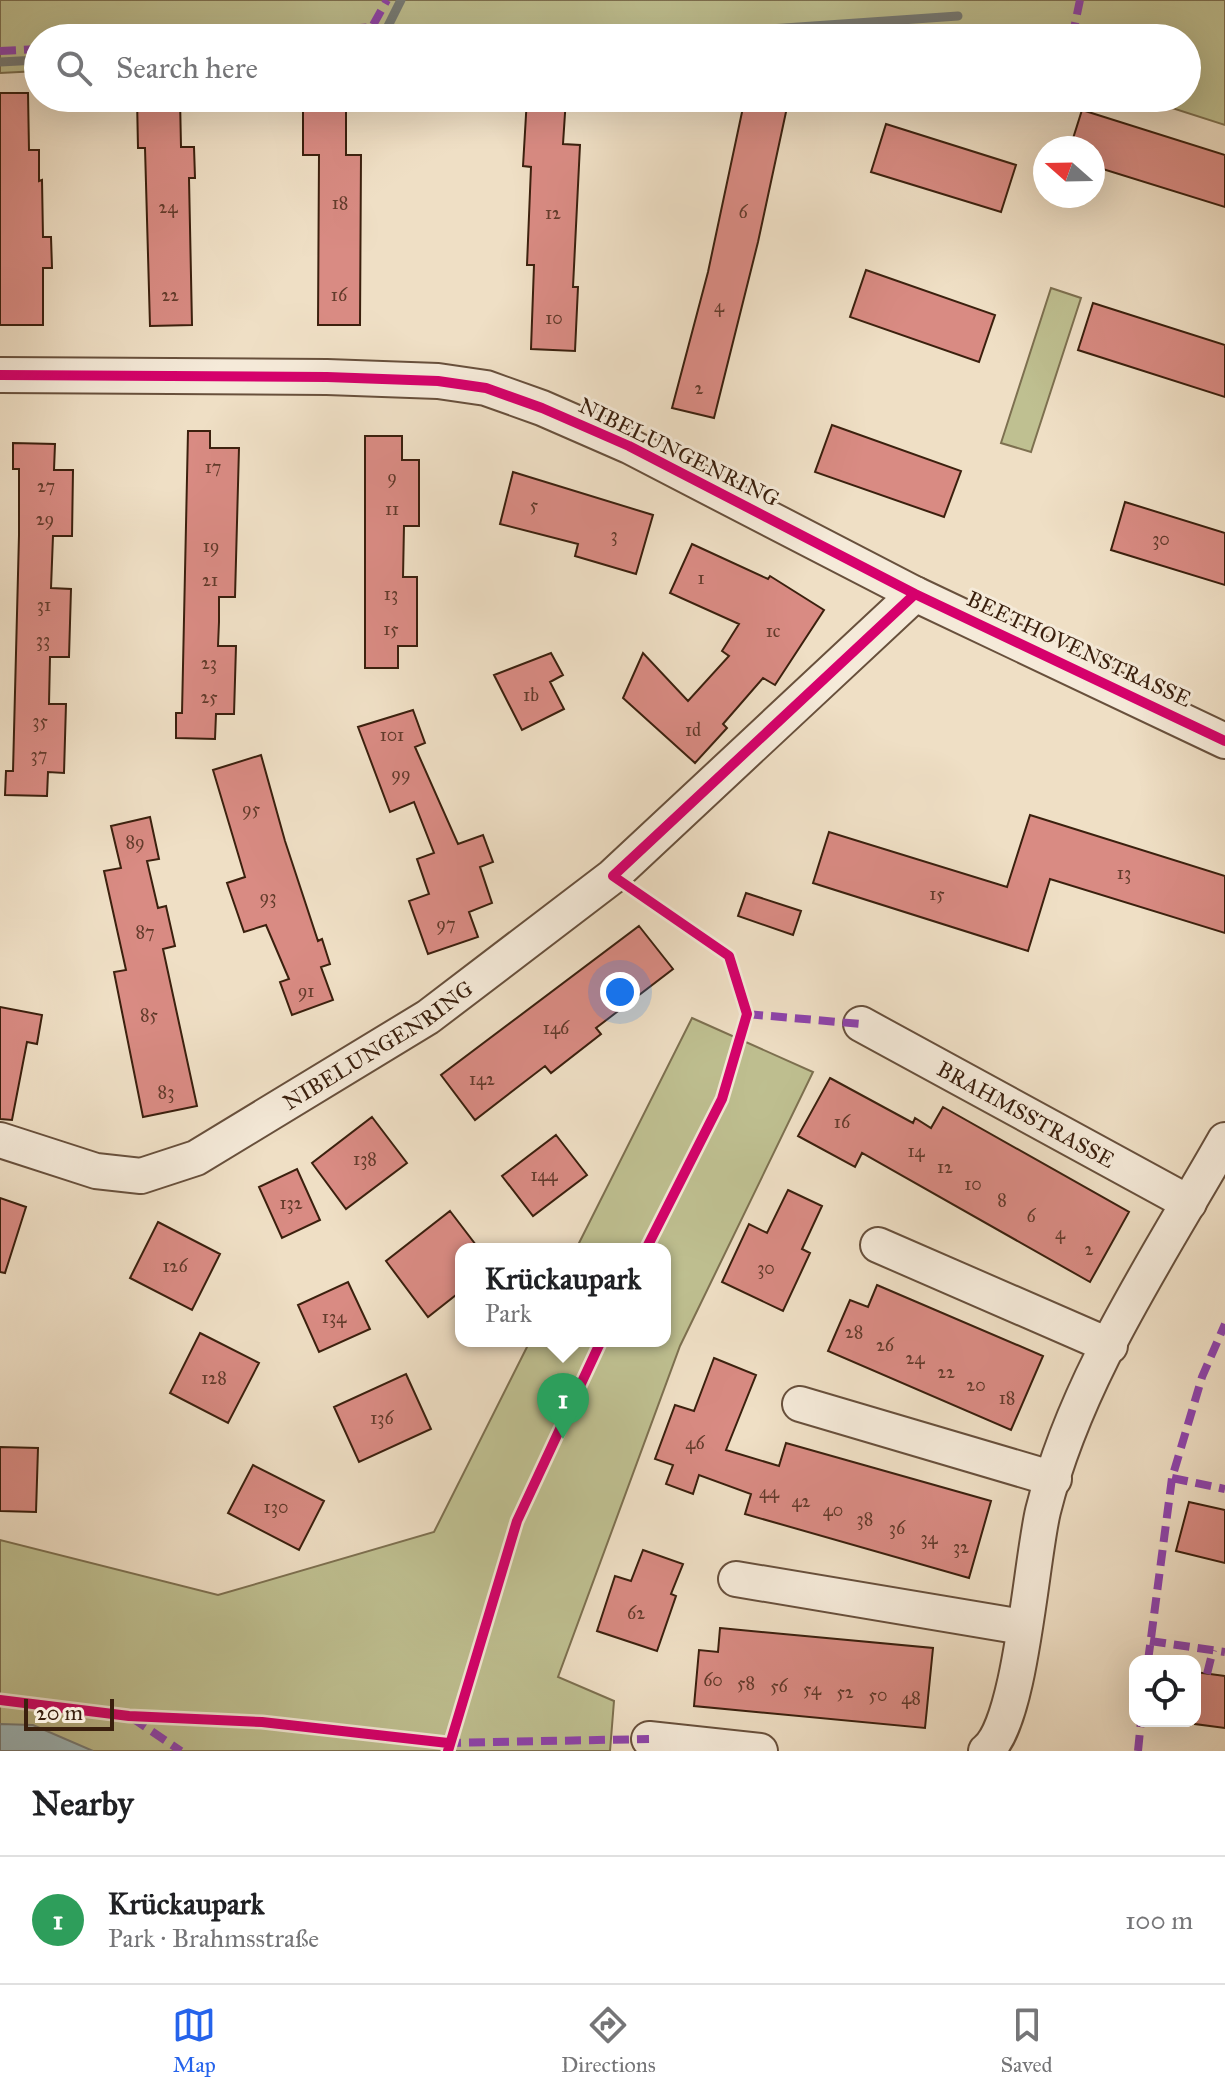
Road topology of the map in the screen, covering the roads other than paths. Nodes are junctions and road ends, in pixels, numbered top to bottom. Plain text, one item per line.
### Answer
1 (0, 375) edge
2 (915, 594) junction
3 (1225, 741) edge
4 (861, 1024) dead end
5 (0, 1140) edge
6 (1225, 1140) edge
7 (1189, 1203) junction
8 (878, 1245) dead end
9 (1110, 1346) junction
10 (800, 1404) dead end
11 (1054, 1479) junction
12 (736, 1579) dead end
13 (1023, 1627) junction
14 (649, 1739) dead end
15 (760, 1751) edge
16 (986, 1751) edge

1 - 2 street, NIBELUNGENRING
2 - 3 street, BEETHOVENSTRASSE
2 - 5 street, NIBELUNGENRING
4 - 7 street, BRAHMSSTRASSE
6 - 7 street
7 - 9 street
8 - 9 street
9 - 11 street
10 - 11 street
11 - 13 street
12 - 13 street
13 - 16 street
14 - 15 street

